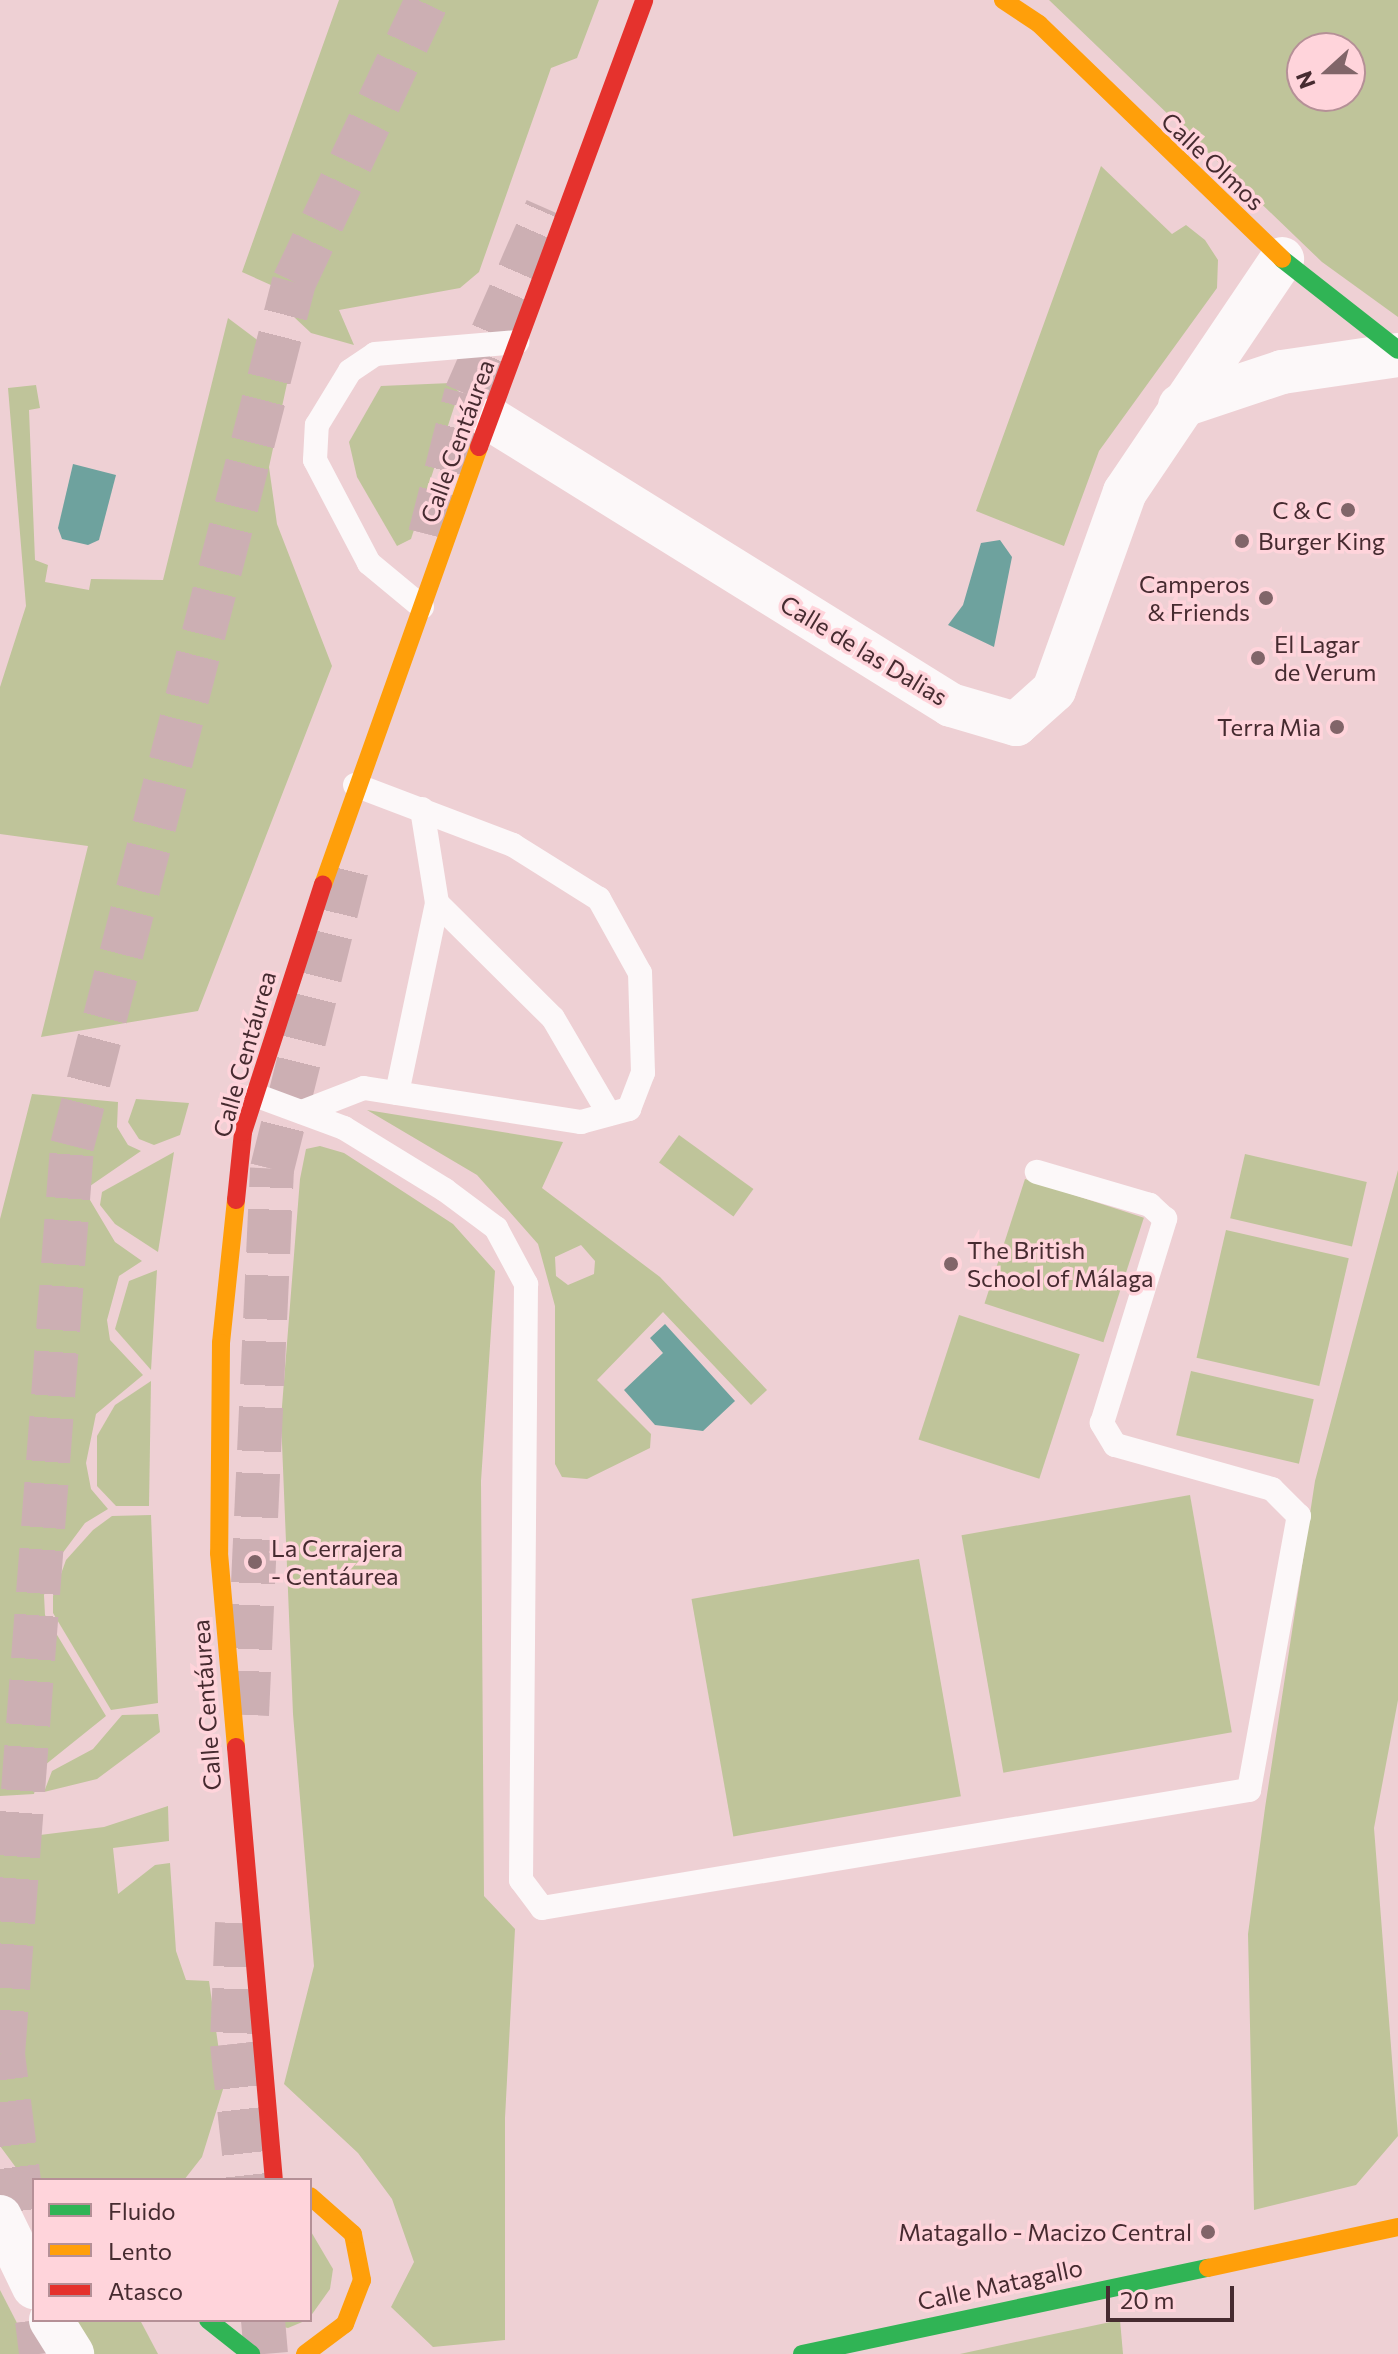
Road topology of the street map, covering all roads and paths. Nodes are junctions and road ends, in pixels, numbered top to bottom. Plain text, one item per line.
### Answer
1 (644, 0) edge
2 (1003, 0) edge
3 (1282, 259) junction
4 (517, 342) junction
5 (1398, 352) edge
6 (1180, 406) junction
7 (492, 420) junction
8 (422, 607) junction
9 (355, 785) junction
10 (422, 809) junction
11 (437, 903) junction
12 (397, 1093) junction
13 (255, 1095) junction
14 (302, 1112) junction
15 (609, 1114) junction
16 (1037, 1172) dead end
17 (274, 2178) edge
18 (312, 2197) edge
19 (1398, 2227) edge
20 (14, 2232) edge
21 (32, 2282) edge
22 (52, 2322) edge
23 (211, 2322) edge
24 (72, 2354) edge
25 (251, 2354) edge
26 (305, 2354) edge
27 (802, 2354) edge

1 - 4 street, Calle Centáurea
2 - 3 street, Calle Olmos
3 - 5 street, Calle Olmos
3 - 6 street, Calle de las Dalias
4 - 7 street, Calle Centáurea
4 - 8 lane
5 - 6 street
6 - 7 street, Calle de las Dalias
7 - 8 street, Calle Centáurea
8 - 9 street, Calle Centáurea
9 - 10 lane
9 - 13 street, Calle Centáurea
10 - 11 lane
10 - 15 lane
11 - 12 lane
11 - 15 lane
12 - 14 lane
12 - 15 lane
13 - 14 lane
13 - 17 street, Calle Centáurea
14 - 16 lane
18 - 26 street
19 - 27 street, Calle Matagallo
20 - 21 street
22 - 24 street
23 - 25 street

